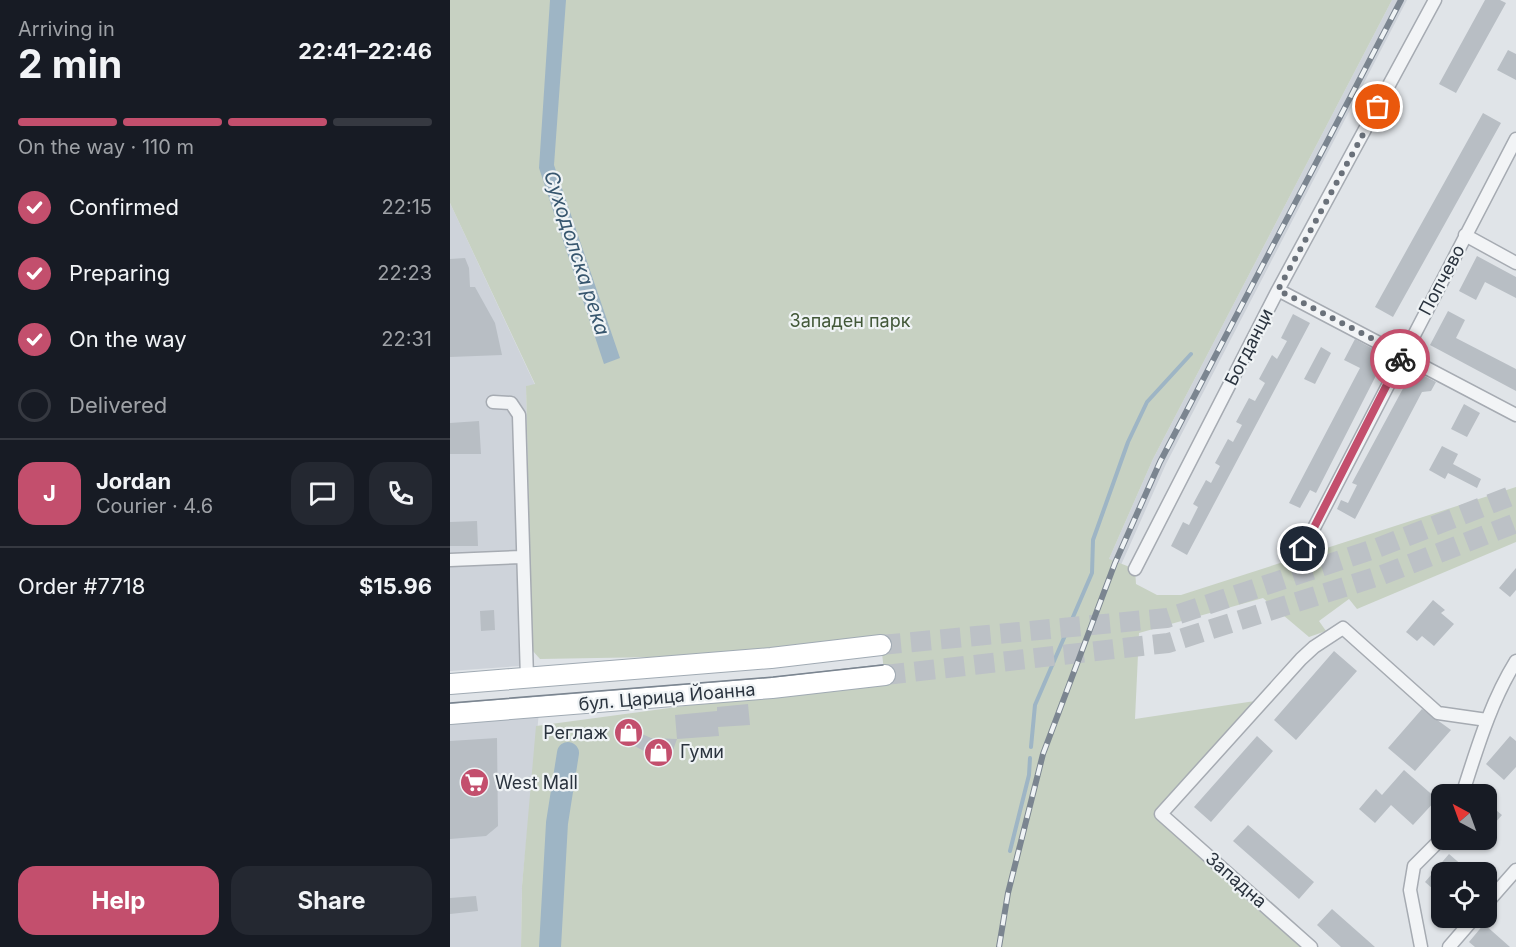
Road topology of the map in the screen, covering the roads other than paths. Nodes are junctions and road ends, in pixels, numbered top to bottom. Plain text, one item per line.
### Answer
1 (1435, 0) edge
2 (1516, 139) edge
3 (1465, 235) junction
4 (1516, 263) edge
5 (1278, 290) junction
6 (1402, 354) junction
7 (493, 402) dead end
8 (1516, 415) edge
9 (1303, 549) dead end
10 (521, 557) junction
11 (450, 560) edge
12 (1136, 569) dead end
13 (881, 645) tunnel mouth
14 (1516, 661) edge
15 (885, 675) tunnel mouth
16 (527, 678) junction
17 (450, 684) edge
18 (450, 714) edge
19 (1487, 720) junction
20 (1466, 784) edge
21 (1431, 849) edge
22 (1516, 870) edge
23 (1497, 892) edge
24 (1465, 928) edge
25 (1311, 947) edge
26 (1421, 947) edge
27 (1449, 947) edge

1 - 5 street, Богданци
2 - 3 street, Попчево
3 - 4 street
3 - 6 street, Попчево
5 - 6 street
5 - 12 street, Богданци
6 - 8 street
6 - 9 street, Попчево
7 - 10 street
10 - 11 street
10 - 16 street
13 - 16 main road, бул. Царица Йоанна
14 - 19 street
15 - 18 main road, бул. Царица Йоанна
16 - 17 main road, бул. Царица Йоанна
19 - 20 street
19 - 25 street, Западна
21 - 26 street
22 - 23 street
24 - 27 street

